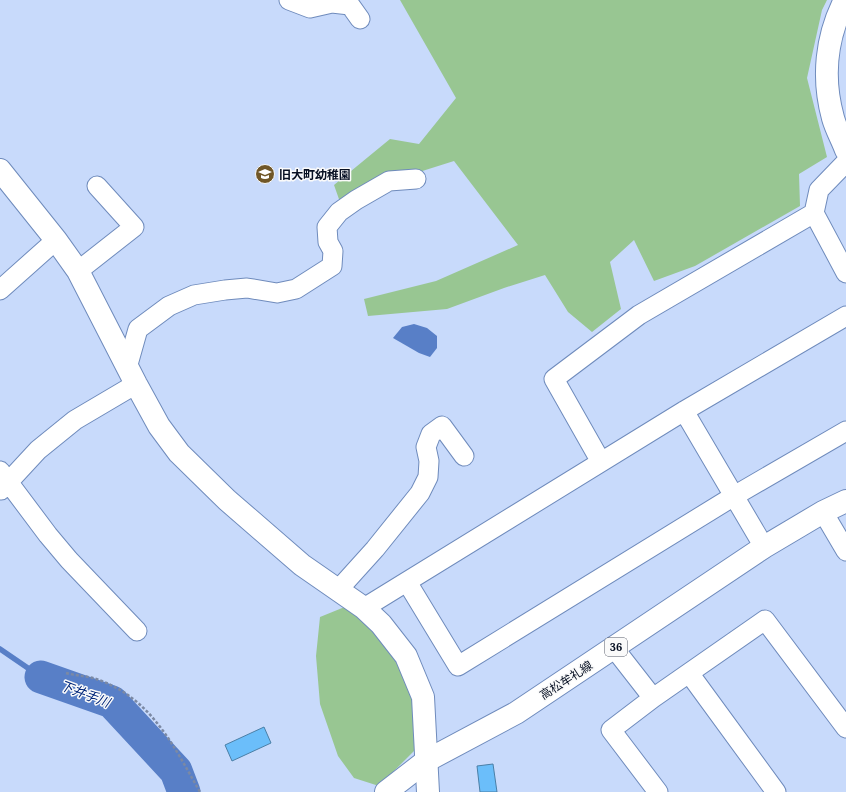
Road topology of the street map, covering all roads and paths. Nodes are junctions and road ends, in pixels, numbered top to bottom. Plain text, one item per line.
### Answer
1 (289, 0) edge
2 (845, 0) edge
3 (360, 19) dead end
4 (846, 150) edge
5 (846, 162) edge
6 (0, 170) edge
7 (416, 178) dead end
8 (97, 186) dead end
9 (814, 213) junction
10 (56, 240) junction
11 (78, 271) junction
12 (846, 273) edge
13 (0, 290) edge
14 (846, 316) edge
15 (132, 376) junction
16 (684, 411) junction
17 (846, 431) edge
18 (464, 456) dead end
19 (601, 462) junction
20 (3, 481) edge
21 (734, 496) junction
22 (846, 501) edge
23 (823, 512) junction
24 (764, 547) junction
25 (846, 551) edge
26 (407, 582) junction
27 (338, 590) junction
28 (364, 608) junction
29 (138, 631) dead end
30 (614, 648) junction
31 (66, 673) dead end
32 (689, 673) junction
33 (653, 698) junction
34 (846, 728) edge
35 (426, 761) junction
36 (200, 792) edge
37 (386, 792) edge
38 (428, 792) edge
39 (658, 792) edge
40 (776, 792) edge

1 - 3 street
2 - 4 street
5 - 9 street
6 - 10 street
7 - 15 street
8 - 11 street
9 - 12 street
9 - 19 street
10 - 11 street
10 - 13 street
11 - 15 street
14 - 16 street
15 - 20 street
15 - 27 street
16 - 19 street
16 - 21 street
17 - 21 street
18 - 27 street
19 - 26 street
20 - 29 street
21 - 24 street
21 - 26 street
22 - 23 street, 高松牟礼線 / 36
23 - 24 street, 高松牟礼線 / 36
23 - 25 street
24 - 30 street, 高松牟礼線 / 36
26 - 28 street
27 - 28 street
28 - 35 street
30 - 33 street
30 - 35 street, 高松牟礼線 / 36
31 - 36 path
32 - 33 street
32 - 34 street
32 - 40 street
33 - 39 street
35 - 37 street, 高松牟礼線 / 36
35 - 38 street

